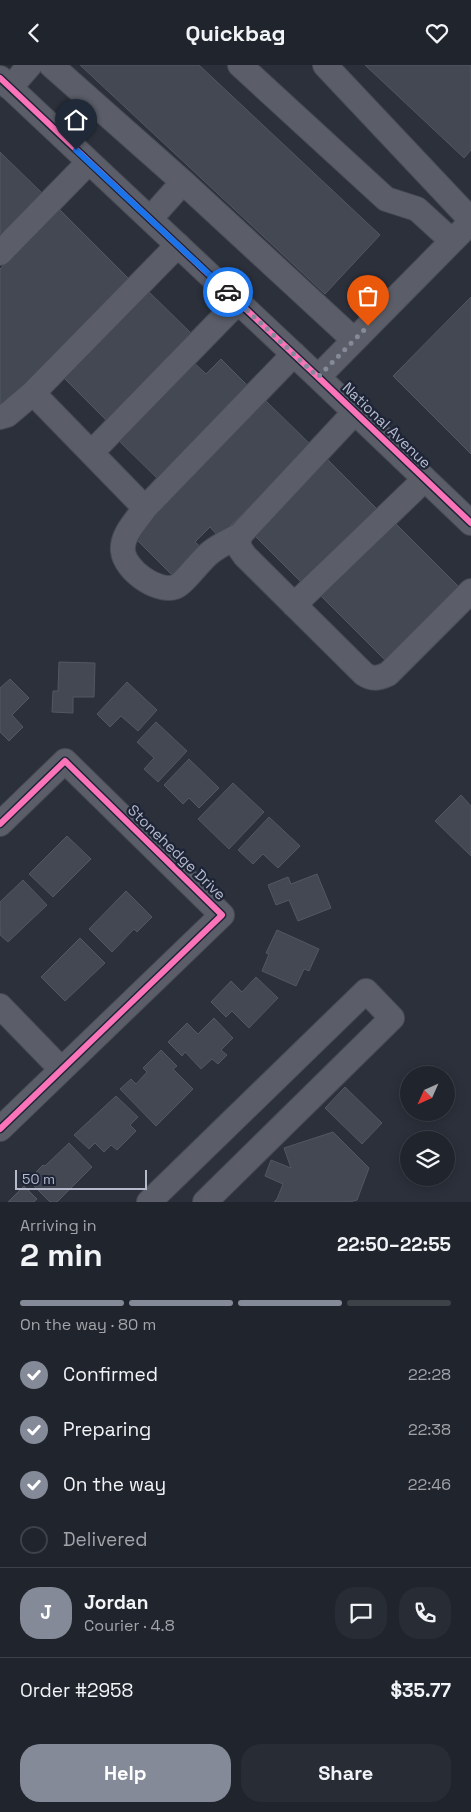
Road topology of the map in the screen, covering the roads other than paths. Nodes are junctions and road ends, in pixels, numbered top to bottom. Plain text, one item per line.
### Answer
1 (30, 65) edge
2 (51, 65) edge
3 (240, 65) edge
4 (325, 65) edge
5 (4, 84) edge
6 (89, 162) junction
7 (183, 182) junction
8 (150, 219) junction
9 (471, 221) edge
10 (452, 241) junction
11 (178, 245) junction
12 (0, 253) edge
13 (238, 302) junction
14 (354, 340) junction
15 (294, 354) junction
16 (318, 377) junction
17 (34, 393) junction
18 (356, 412) junction
19 (0, 417) edge
20 (92, 452) junction
21 (425, 479) junction
22 (145, 508) junction
23 (471, 523) edge
24 (240, 535) junction
25 (471, 591) edge
26 (294, 605) junction
27 (0, 824) edge
28 (0, 1006) edge
29 (62, 1069) junction
30 (0, 1129) edge
31 (149, 1202) edge
32 (205, 1202) edge

1 - 5 street
2 - 7 street
3 - 10 street
4 - 9 street
5 - 6 street, National Avenue
6 - 8 street, National Avenue
6 - 12 street
7 - 8 street
7 - 14 street
8 - 11 street, National Avenue
9 - 10 street
10 - 14 street
11 - 13 street, National Avenue
11 - 17 street
13 - 15 street, National Avenue
13 - 20 street
14 - 16 street
15 - 16 street, National Avenue
15 - 22 street
16 - 18 street, National Avenue
17 - 19 street
17 - 20 street
18 - 21 street, National Avenue
18 - 24 street
20 - 22 street
21 - 23 street, National Avenue
21 - 26 street
22 - 24 street
24 - 26 street
25 - 26 street
27 - 29 street, Stonehedge Drive
28 - 29 street
29 - 30 street, Stonehedge Drive
31 - 32 street

